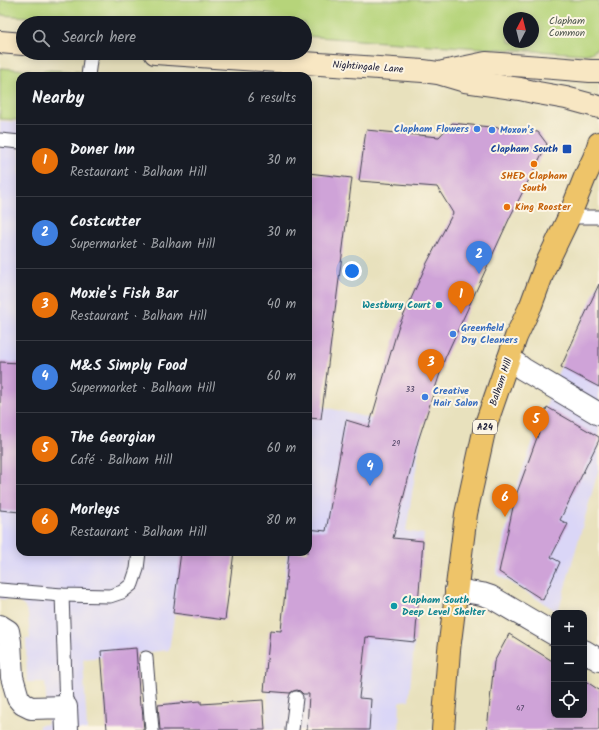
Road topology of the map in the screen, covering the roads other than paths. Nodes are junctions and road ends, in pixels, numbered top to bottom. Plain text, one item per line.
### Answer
1 (0, 42) edge
2 (16, 43) edge
3 (90, 60) edge
4 (259, 60) edge
5 (599, 71) edge
6 (89, 72) edge
7 (438, 73) junction
8 (599, 107) edge
9 (0, 140) edge
10 (16, 142) edge
11 (599, 143) edge
12 (569, 217) junction
13 (599, 217) edge
14 (509, 358) junction
15 (599, 414) edge
16 (139, 556) edge
17 (0, 590) edge
18 (456, 590) junction
19 (62, 595) junction
20 (0, 626) edge
21 (551, 632) edge
22 (587, 653) edge
23 (146, 658) dead end
24 (599, 660) edge
25 (296, 698) dead end
26 (66, 707) junction
27 (67, 730) edge
28 (152, 730) edge
29 (292, 730) edge
30 (443, 730) edge

1 - 2 main road
3 - 6 lane
4 - 7 main road, Nightingale Lane
5 - 7 main road, Nightingale Lane
7 - 8 main road, Nightingale Lane
9 - 10 lane
11 - 12 highway, Balham Hill / A24
12 - 13 lane
12 - 14 highway, Balham Hill / A24
14 - 15 street
14 - 18 highway, Balham Hill / A24
16 - 19 lane
17 - 19 lane
18 - 21 street
18 - 30 highway, Balham Hill / A24
19 - 26 lane
20 - 26 street
22 - 24 street
23 - 28 lane
25 - 29 lane
26 - 27 street

